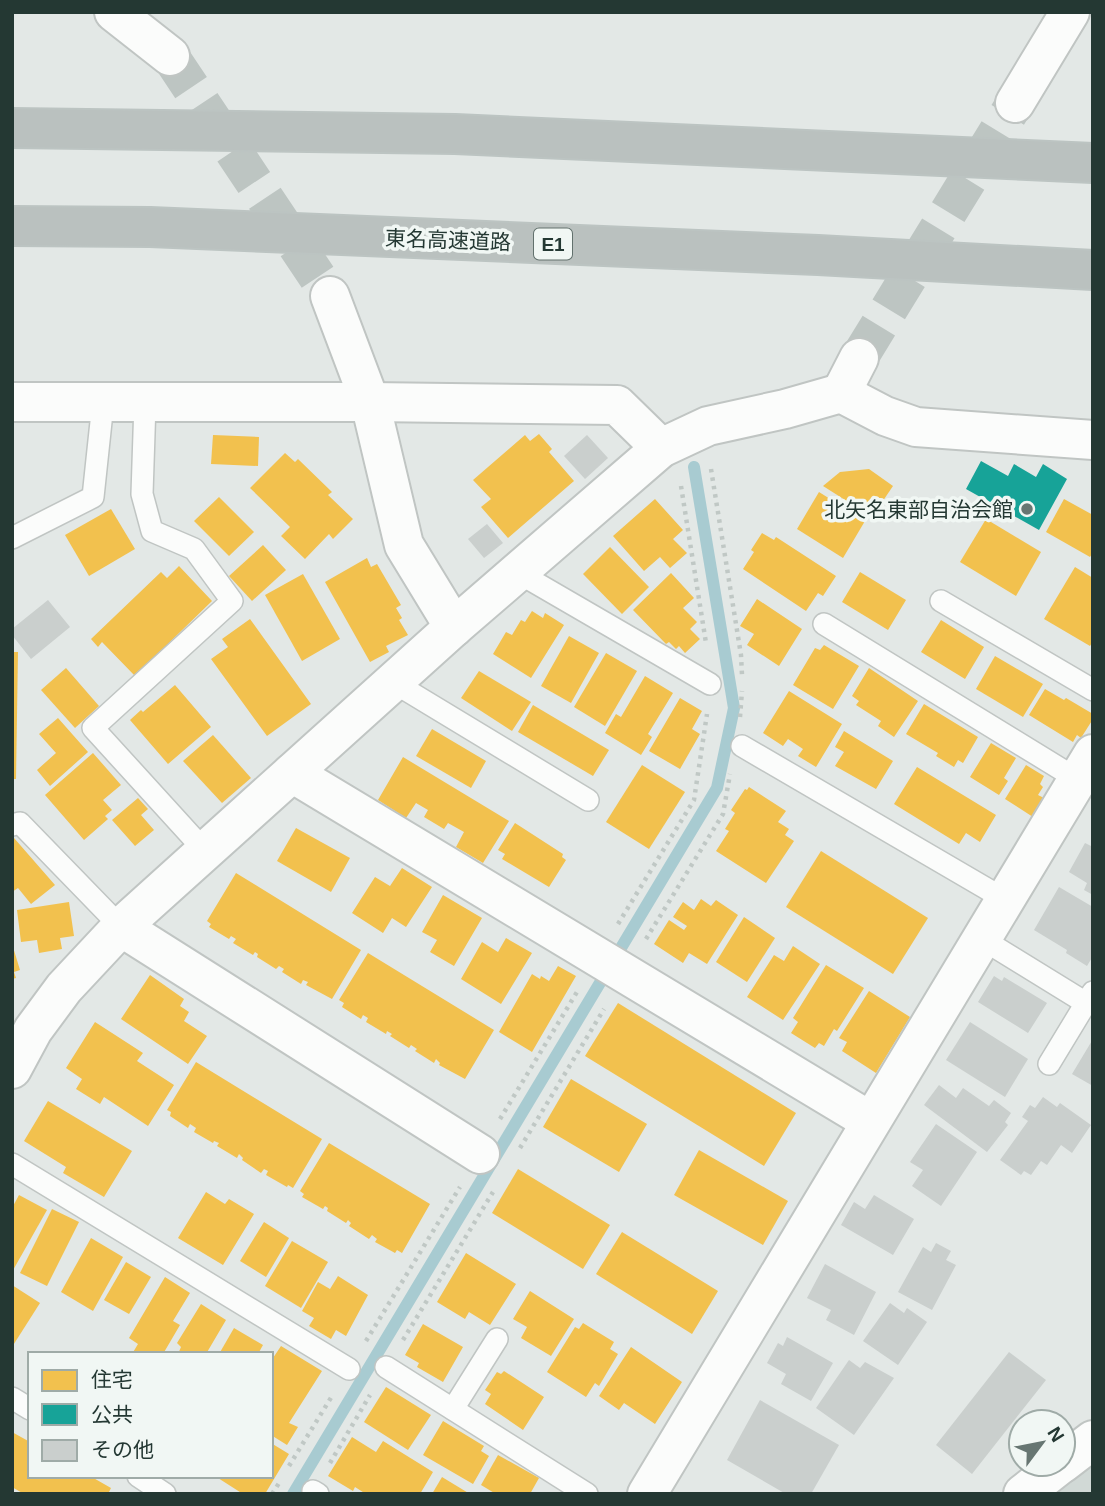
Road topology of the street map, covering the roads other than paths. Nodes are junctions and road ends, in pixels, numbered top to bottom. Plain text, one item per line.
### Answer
1 (114, 12) edge
2 (1070, 12) edge
3 (170, 56) tunnel mouth
4 (1015, 103) tunnel mouth
5 (12, 128) edge
6 (1093, 163) edge
7 (12, 226) edge
8 (1093, 270) edge
9 (330, 296) tunnel mouth
10 (859, 358) tunnel mouth
11 (841, 393) junction
12 (12, 402) edge
13 (145, 402) junction
14 (370, 402) junction
15 (103, 403) junction
16 (1093, 440) edge
17 (661, 448) junction
18 (12, 538) edge
19 (517, 572) junction
20 (941, 601) dead end
21 (824, 624) dead end
22 (454, 627) junction
23 (393, 682) junction
24 (710, 684) road end
25 (1093, 690) edge
26 (742, 746) dead end
27 (1085, 767) edge
28 (292, 773) junction
29 (587, 800) dead end
30 (12, 825) edge
31 (205, 851) junction
32 (1006, 900) junction
33 (121, 927) junction
34 (982, 939) junction
35 (1089, 998) edge
36 (23, 1025) edge
37 (1049, 1064) dead end
38 (12, 1069) edge
39 (870, 1121) junction
40 (480, 1154) road end
41 (12, 1164) edge
42 (497, 1339) dead end
43 (387, 1367) dead end
44 (349, 1369) road end
45 (12, 1398) edge
46 (28, 1408) edge
47 (453, 1409) junction
48 (1093, 1440) edge
49 (1077, 1452) edge
50 (141, 1478) edge
51 (1043, 1478) edge
52 (166, 1493) edge
53 (587, 1494) edge
54 (647, 1494) edge
55 (1023, 1494) edge

1 - 3 street
2 - 4 street
5 - 6 highway
7 - 8 highway, 東名高速道路 / E1
9 - 14 street
10 - 11 street
11 - 16 street
11 - 17 street
12 - 15 street
13 - 14 street
13 - 15 street
13 - 31 lane
14 - 17 street
14 - 22 street
15 - 18 lane
17 - 19 street
19 - 22 street
19 - 24 lane
20 - 25 lane
21 - 27 lane
22 - 23 street
23 - 28 street
23 - 29 lane
26 - 32 lane
27 - 32 street
28 - 31 street
28 - 39 street
30 - 33 lane
31 - 33 street
32 - 34 street
33 - 36 street
33 - 40 street
34 - 35 lane
34 - 39 street
35 - 37 lane
36 - 38 street
39 - 54 street
41 - 44 lane
42 - 47 lane
43 - 47 lane
45 - 46 lane
47 - 53 lane
48 - 49 street
50 - 52 lane
51 - 55 street

